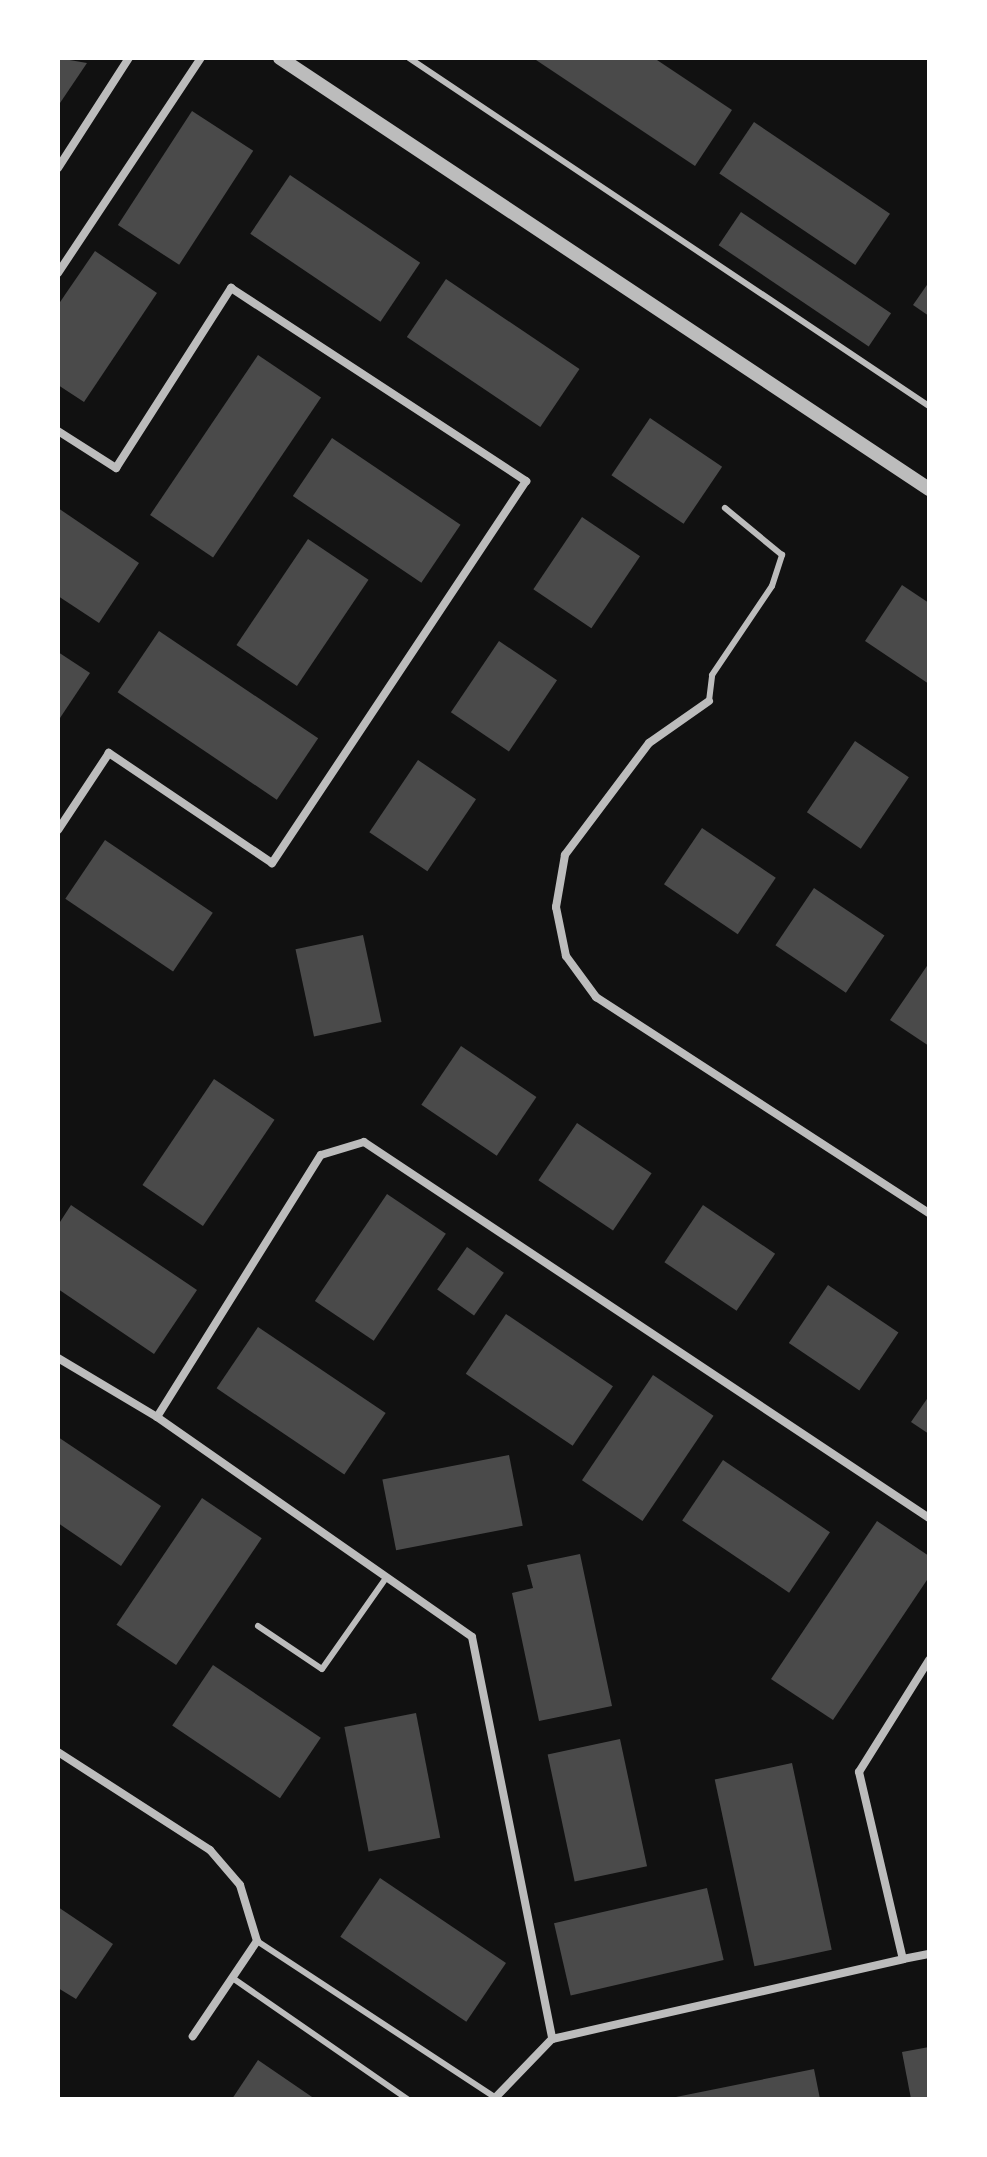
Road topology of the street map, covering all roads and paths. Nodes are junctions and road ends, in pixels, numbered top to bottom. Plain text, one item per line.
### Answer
1 (129, 58) edge
2 (201, 58) edge
3 (280, 58) edge
4 (409, 58) edge
5 (58, 168) edge
6 (58, 273) edge
7 (929, 406) edge
8 (58, 431) edge
9 (929, 489) edge
10 (725, 508) dead end
11 (709, 701) joint
12 (58, 830) edge
13 (929, 1213) edge
14 (58, 1358) edge
15 (157, 1417) junction
16 (929, 1518) edge
17 (386, 1578) junction
18 (258, 1626) dead end
19 (929, 1660) edge
20 (58, 1752) edge
21 (257, 1941) junction
22 (929, 1954) edge
23 (903, 1959) junction
24 (234, 1979) junction
25 (193, 2036) dead end
26 (552, 2039) junction
27 (495, 2098) edge
28 (407, 2099) edge

1 - 5 street
2 - 6 street
3 - 9 street
4 - 7 lane
8 - 12 street
10 - 11 lane
11 - 13 street
14 - 15 street
15 - 16 street
15 - 17 street
17 - 18 lane
17 - 26 street
19 - 23 street
20 - 21 street
21 - 24 street
21 - 27 lane
22 - 23 street
23 - 26 street
24 - 25 street
24 - 28 lane
26 - 27 street

